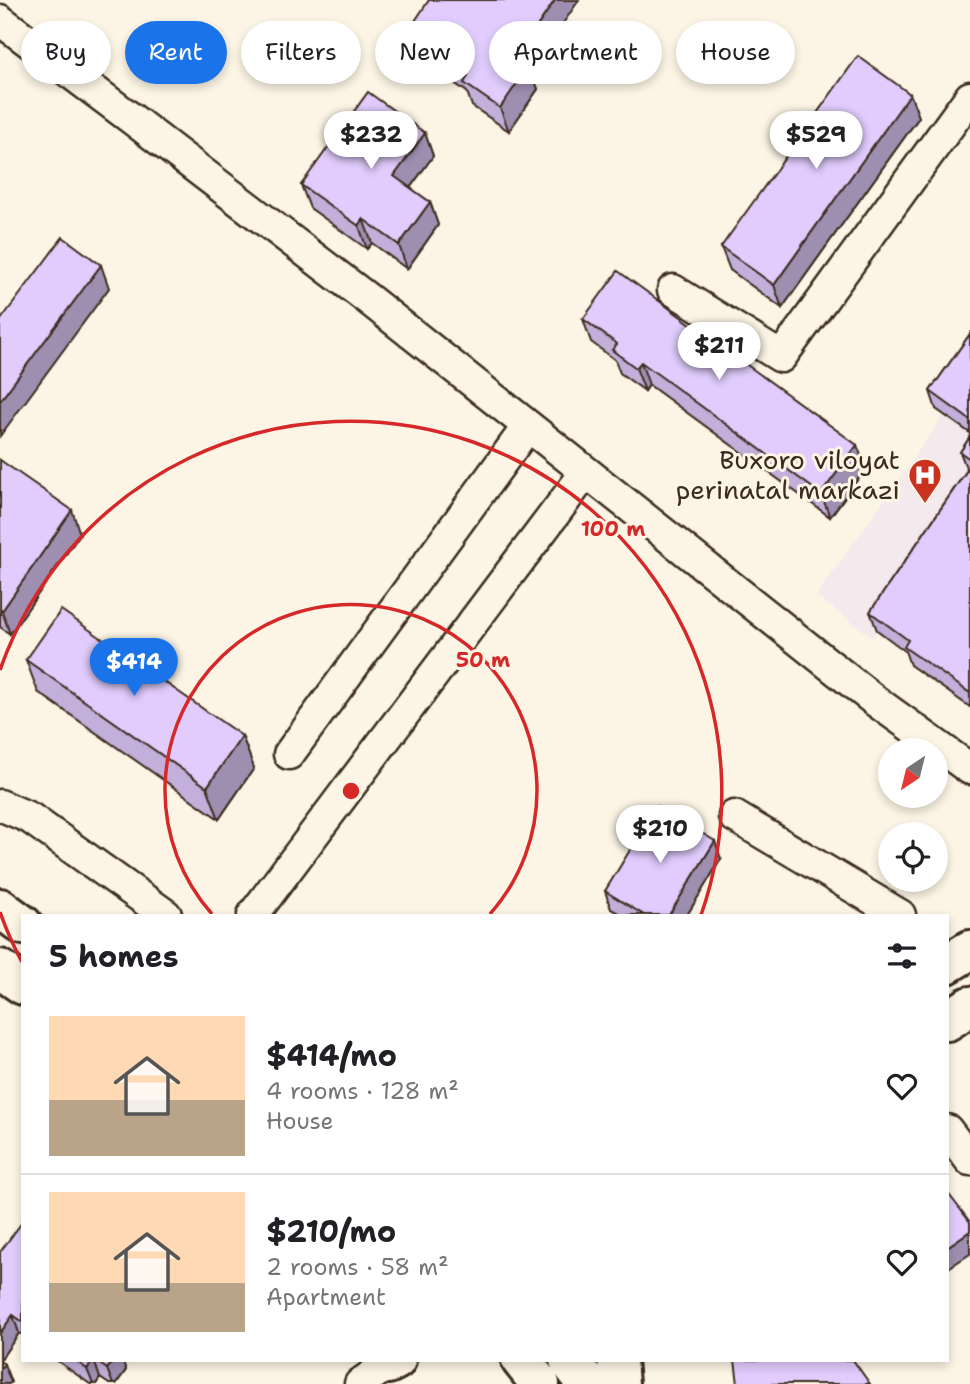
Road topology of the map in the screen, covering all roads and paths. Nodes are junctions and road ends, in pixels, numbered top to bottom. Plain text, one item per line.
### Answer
1 (0, 20) edge
2 (970, 97) edge
3 (673, 290) dead end
4 (528, 426) junction
5 (586, 472) junction
6 (289, 754) dead end
7 (970, 769) edge
8 (0, 805) edge
9 (734, 816) dead end
10 (0, 908) edge
11 (165, 914) edge
12 (254, 914) edge
13 (898, 914) edge
14 (21, 924) edge
15 (0, 969) edge
16 (21, 984) edge
17 (970, 1006) edge
18 (949, 1020) edge
19 (949, 1133) edge
20 (970, 1160) edge
21 (523, 1362) edge
22 (570, 1362) edge
23 (617, 1362) edge
24 (540, 1384) edge
25 (587, 1384) edge
26 (619, 1384) edge

1 - 4 lane
2 - 3 lane
4 - 5 lane
4 - 6 lane
5 - 7 lane
5 - 12 lane
8 - 11 lane
9 - 13 lane
10 - 14 main road
15 - 16 main road
17 - 18 main road
19 - 20 lane
21 - 24 main road
22 - 25 main road
23 - 26 main road

